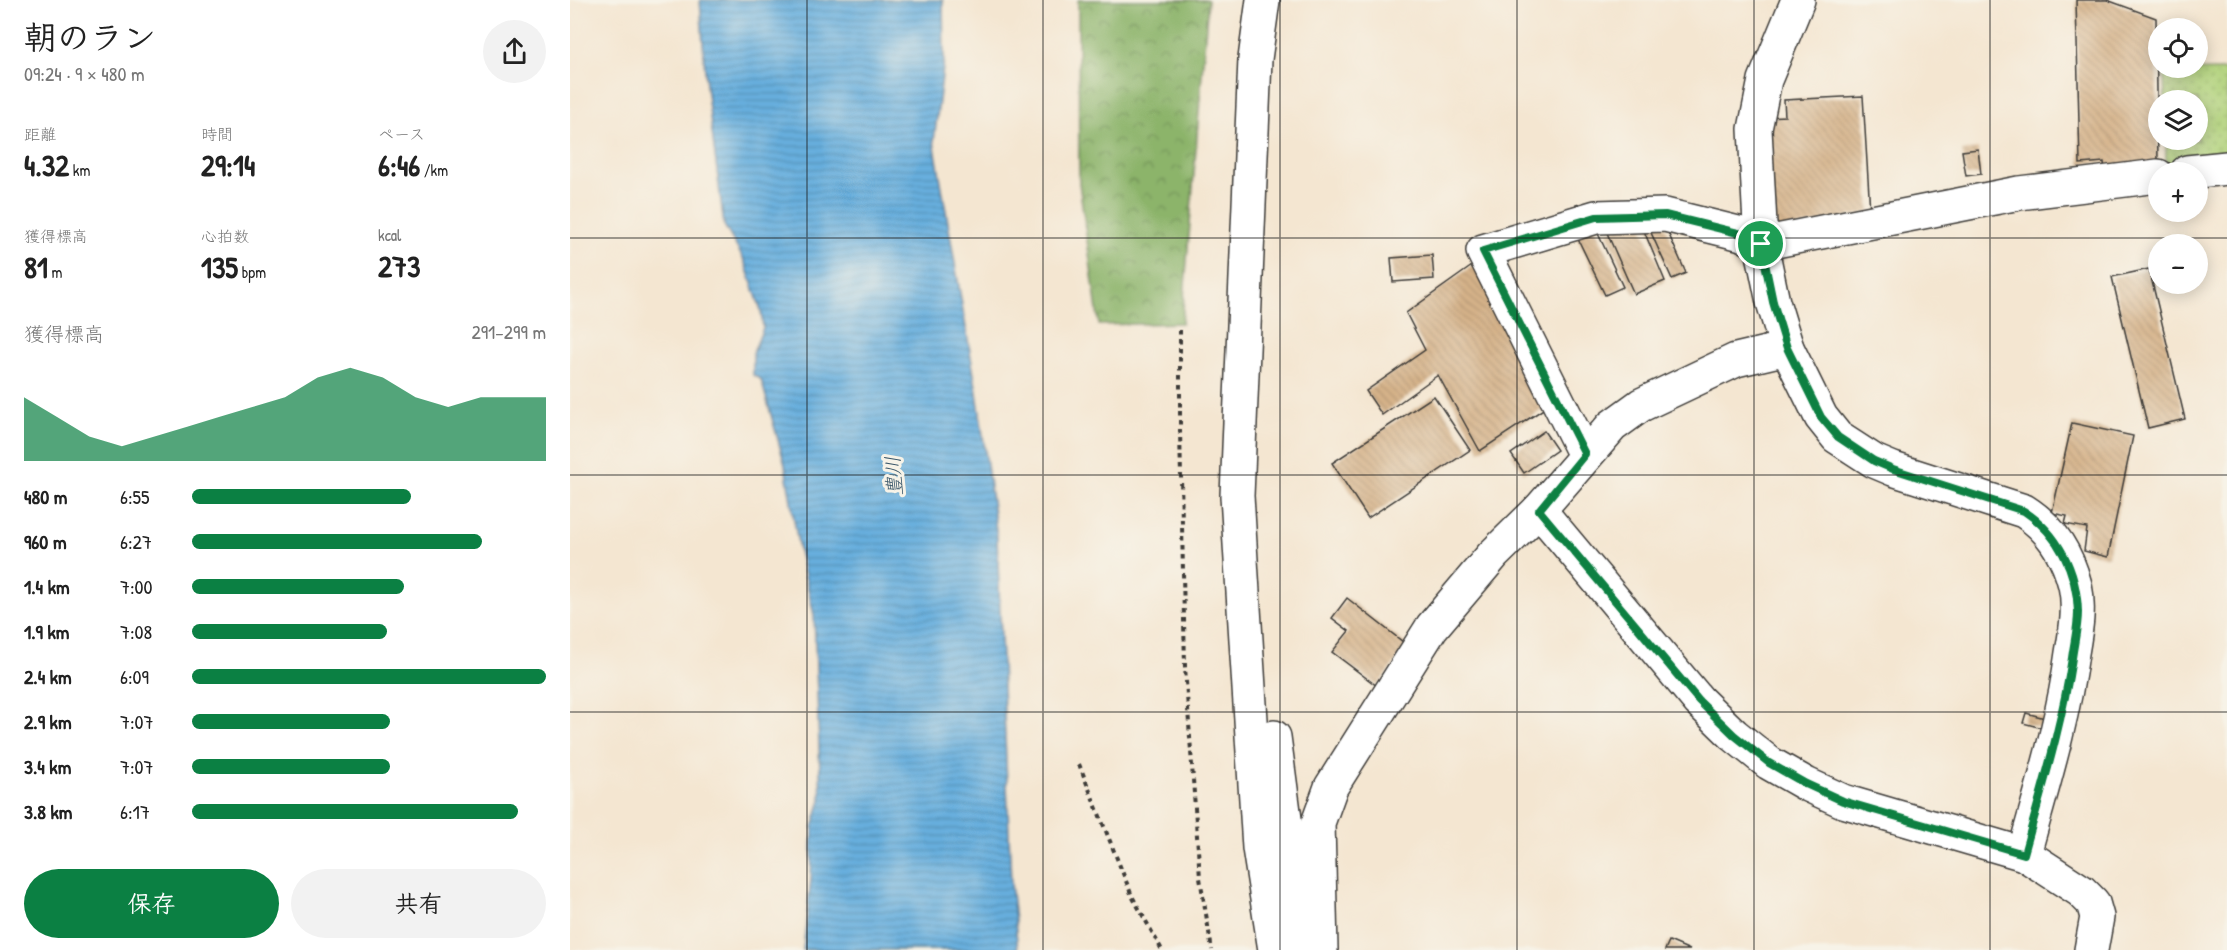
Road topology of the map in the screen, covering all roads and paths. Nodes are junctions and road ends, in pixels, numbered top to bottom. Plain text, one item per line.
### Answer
1 (1263, 0) edge
2 (1798, 0) edge
3 (2227, 168) edge
4 (2208, 170) edge
5 (2148, 177) edge
6 (1761, 244) junction
7 (1180, 330) dead end
8 (1787, 348) junction
9 (1585, 454) junction
10 (1539, 510) junction
11 (1243, 600) junction
12 (1079, 764) dead end
13 (2024, 854) junction
14 (1162, 950) edge
15 (1212, 950) edge
16 (1275, 950) edge
17 (1306, 950) edge
18 (1321, 950) edge
19 (2091, 950) edge

1 - 11 street
2 - 6 street
3 - 4 street
5 - 6 street
6 - 8 street
6 - 9 street
7 - 15 path
8 - 9 street
8 - 13 street
9 - 10 street
10 - 13 street
10 - 18 street
11 - 16 street
11 - 17 street
12 - 14 path
13 - 19 street

